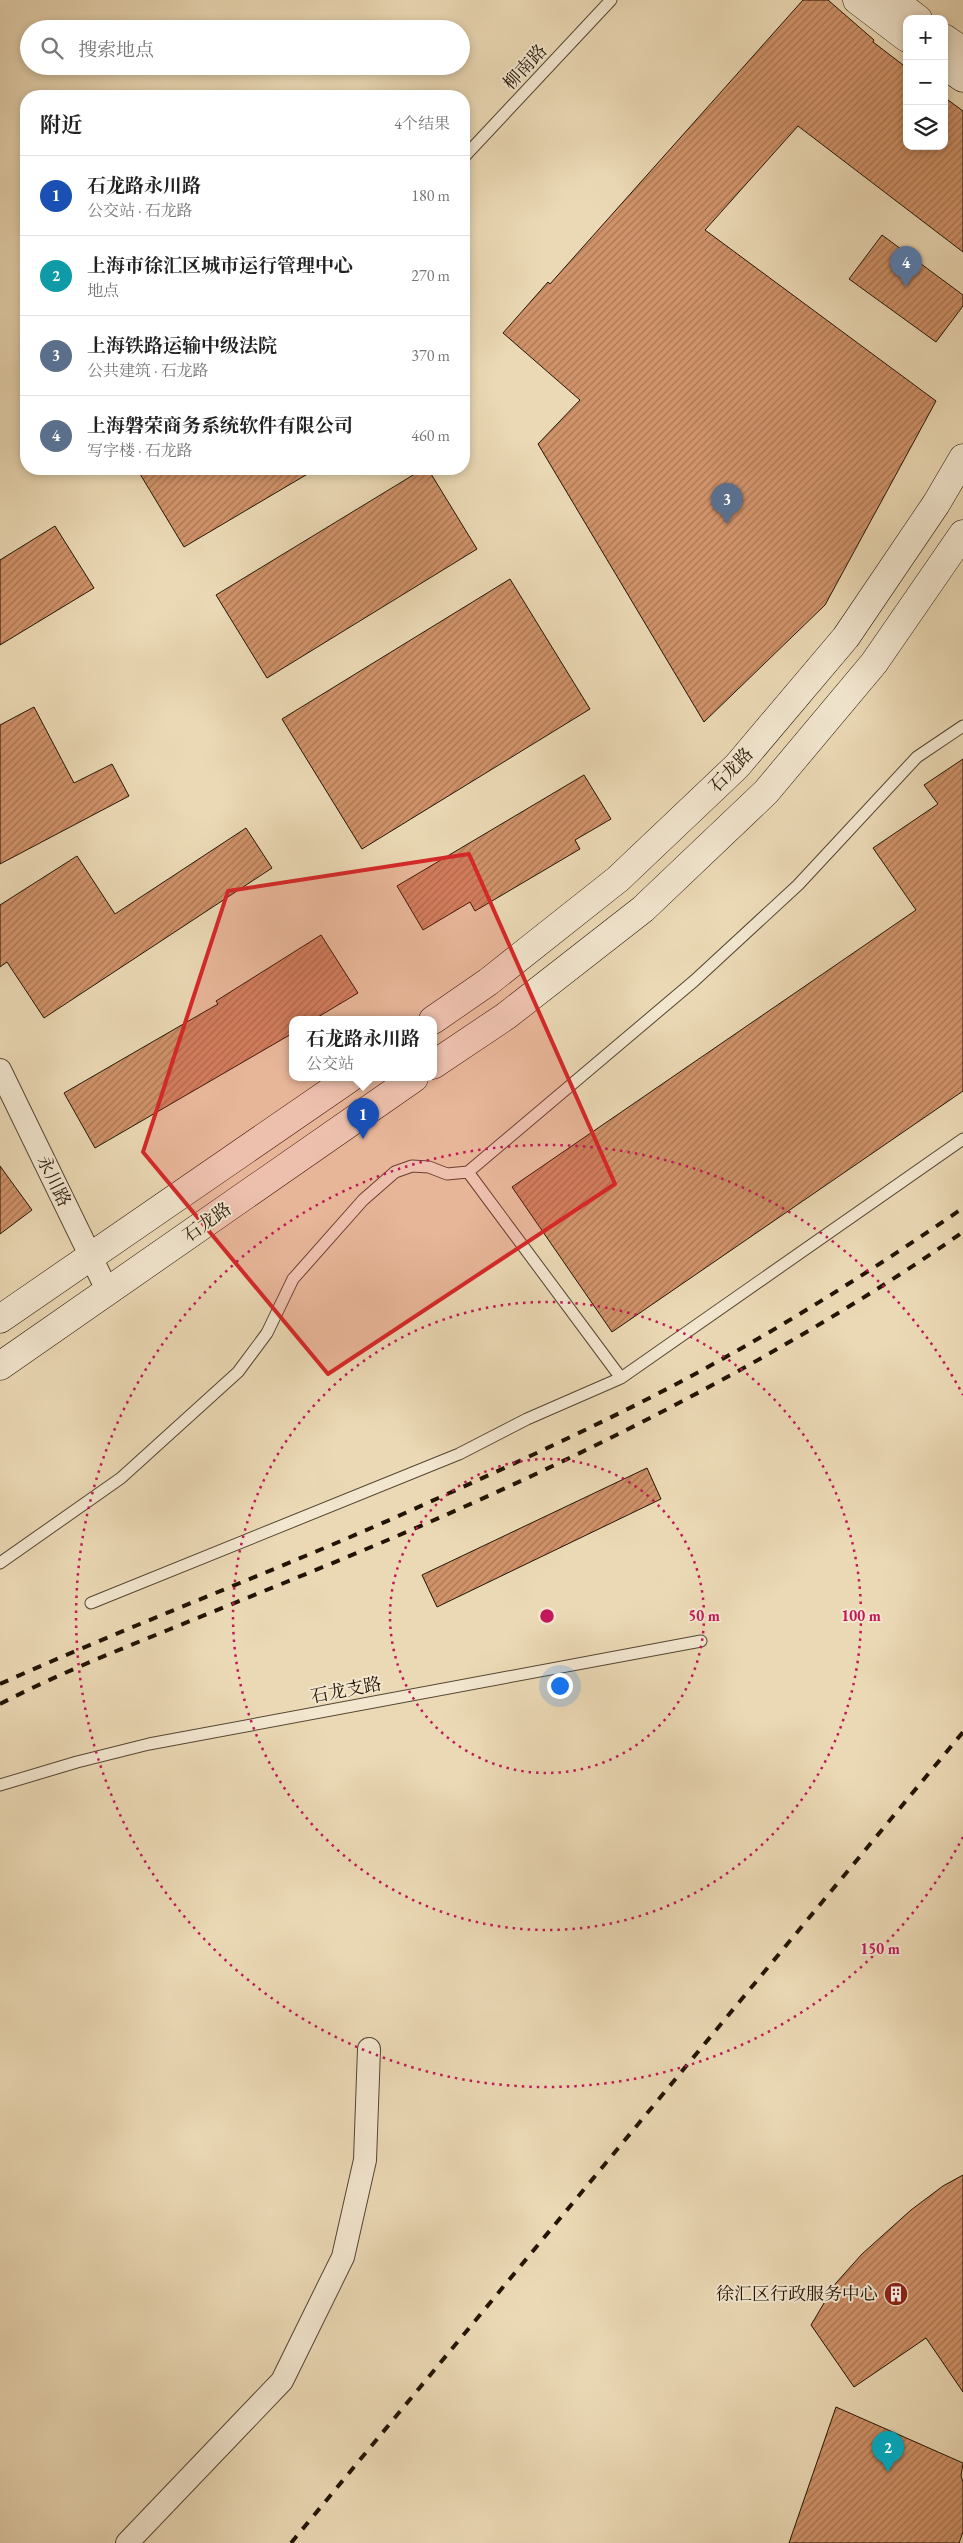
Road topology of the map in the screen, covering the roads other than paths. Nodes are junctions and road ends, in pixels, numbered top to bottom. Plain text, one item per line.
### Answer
1 (611, 0) edge
2 (857, 0) edge
3 (893, 0) edge
4 (913, 15) edge
5 (903, 35) edge
6 (948, 41) edge
7 (963, 51) edge
8 (948, 68) edge
9 (963, 78) edge
10 (470, 151) edge
11 (963, 458) edge
12 (963, 534) edge
13 (963, 726) edge
14 (437, 1017) edge
15 (437, 1062) edge
16 (0, 1070) edge
17 (346, 1081) edge
18 (410, 1081) edge
19 (963, 1140) edge
20 (468, 1172) junction
21 (91, 1257) junction
22 (108, 1292) junction
23 (0, 1319) edge
24 (0, 1366) edge
25 (621, 1378) junction
26 (0, 1563) edge
27 (91, 1603) dead end
28 (701, 1641) dead end
29 (0, 1785) edge
30 (369, 2049) dead end
31 (127, 2543) edge

1 - 10 lane, 柳南路
2 - 5 main road
3 - 4 main road
6 - 7 main road
8 - 9 main road
11 - 14 main road, 石龙路
12 - 15 main road
13 - 20 lane
16 - 21 street, 永川路
17 - 21 main road
18 - 22 main road, 石龙路
19 - 25 lane
20 - 25 lane
20 - 26 lane
21 - 22 street, 永川路
21 - 23 main road
22 - 24 main road, 石龙路
25 - 27 lane
28 - 29 lane, 石龙支路
30 - 31 street

